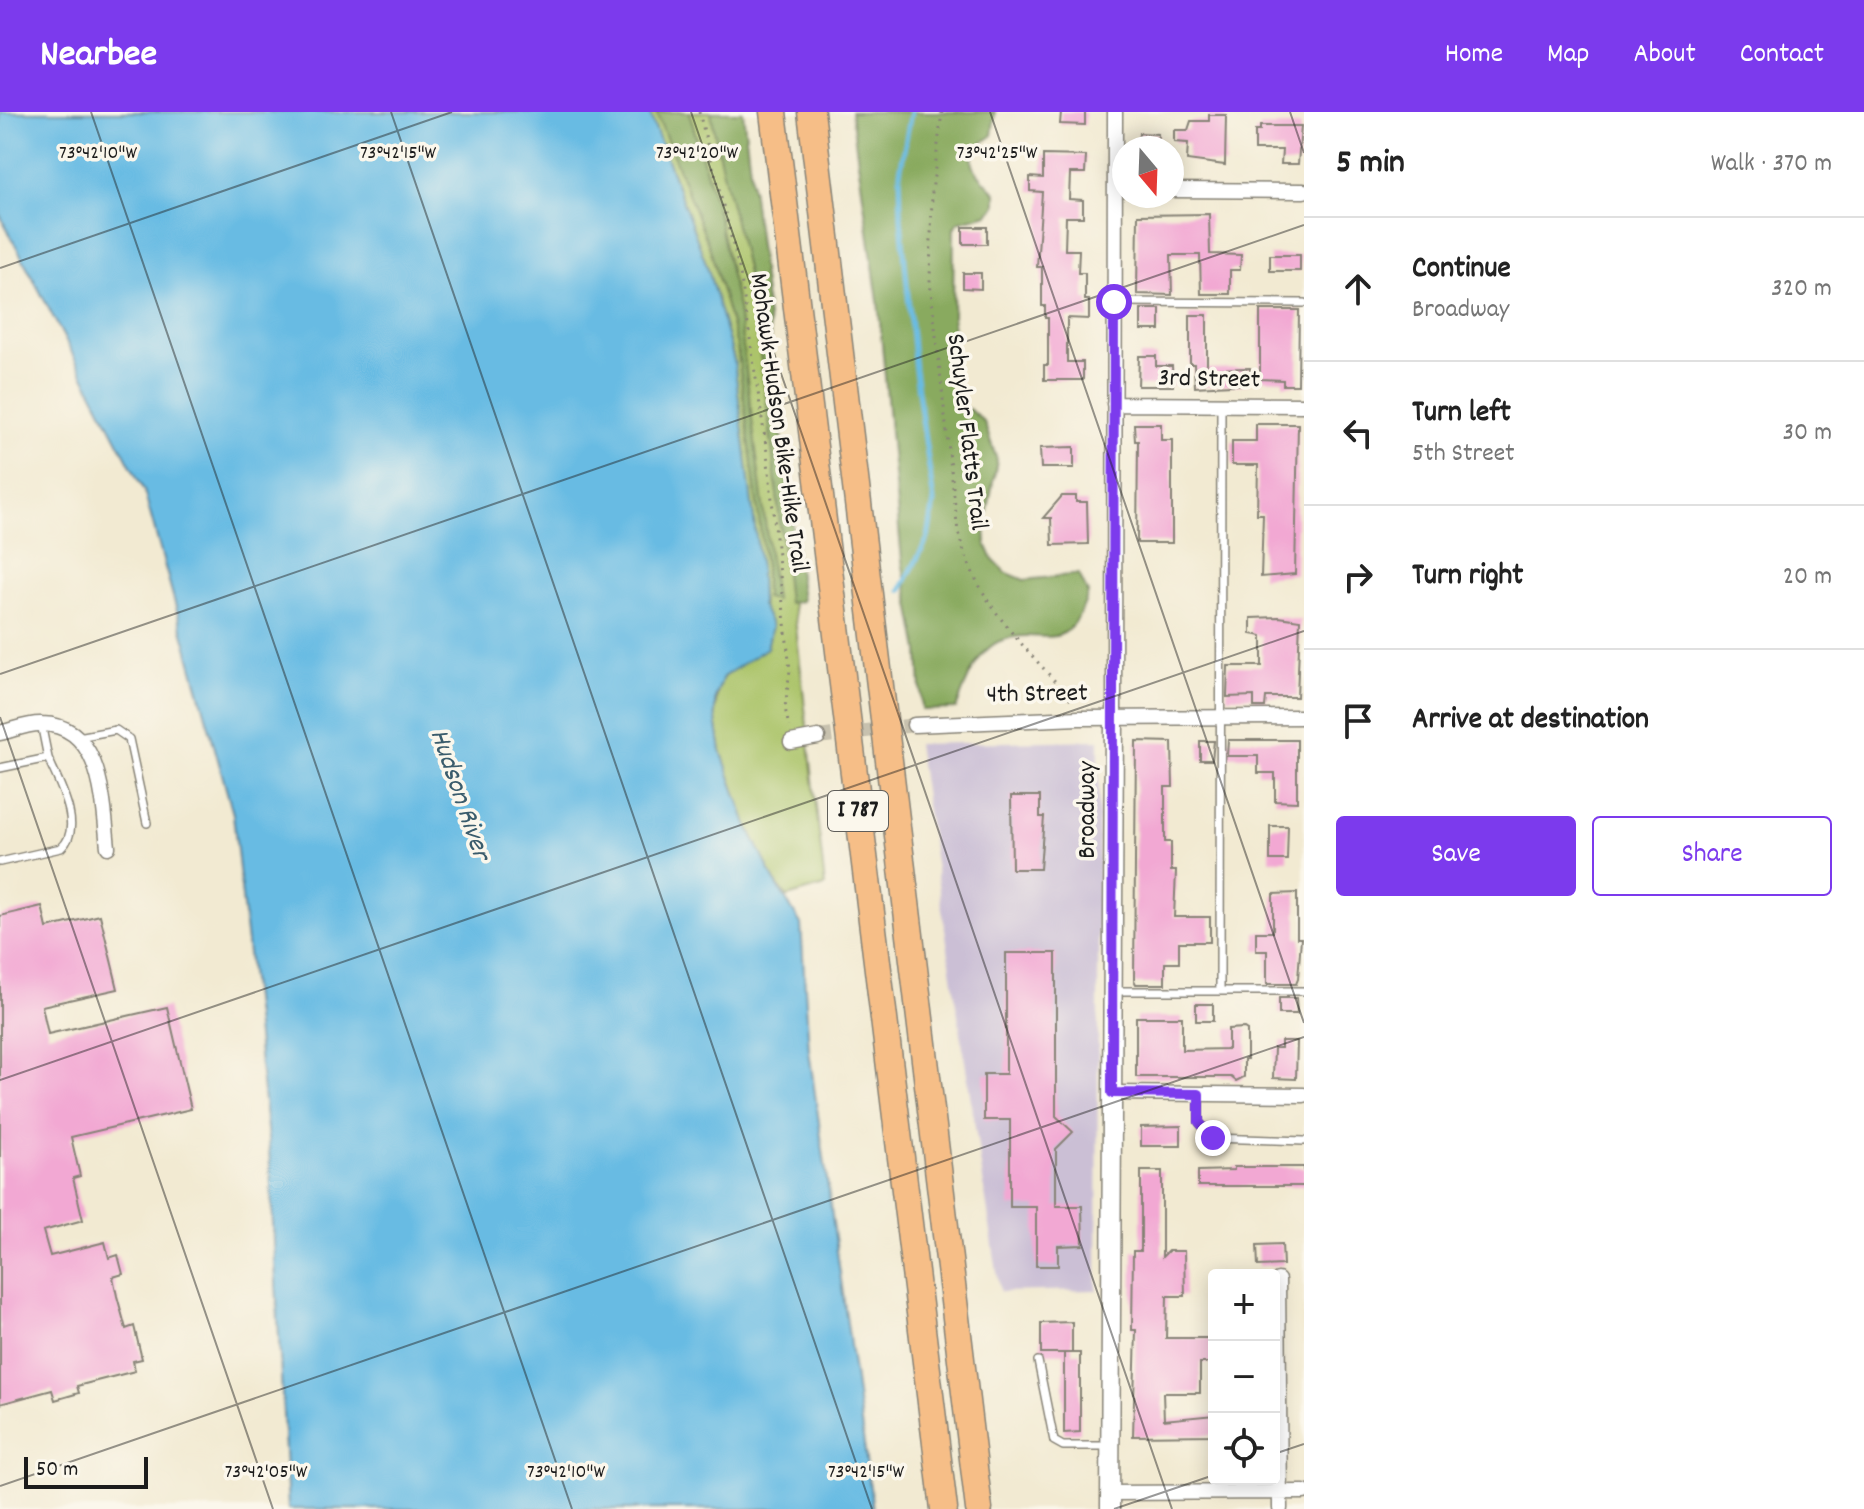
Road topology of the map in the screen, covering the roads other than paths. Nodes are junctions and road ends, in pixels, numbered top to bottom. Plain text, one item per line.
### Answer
1 (773, 112) edge
2 (811, 112) edge
3 (1115, 112) edge
4 (1117, 136) edge
5 (1184, 190) edge
6 (1304, 191) edge
7 (1119, 208) edge
8 (1114, 302) junction
9 (1304, 303) edge
10 (1114, 404) junction
11 (1221, 405) junction
12 (1304, 405) edge
13 (1221, 717) junction
14 (1304, 717) edge
15 (1114, 718) junction
16 (41, 723) junction
17 (914, 725) tunnel mouth
18 (0, 733) edge
19 (78, 737) junction
20 (818, 737) tunnel mouth
21 (791, 742) road end
22 (48, 758) junction
23 (0, 768) edge
24 (147, 823) dead end
25 (108, 847) dead end
26 (0, 862) edge
27 (1113, 991) junction
28 (1220, 991) junction
29 (1304, 991) edge
30 (1112, 1093) junction
31 (1199, 1094) junction
32 (1304, 1095) edge
33 (1304, 1141) edge
34 (1278, 1341) edge
35 (1038, 1361) dead end
36 (1110, 1446) junction
37 (1279, 1492) junction
38 (1304, 1492) edge
39 (1110, 1501) edge
40 (944, 1509) edge
41 (979, 1509) edge
42 (1280, 1509) edge

1 - 40 highway, I 787
2 - 41 highway, I 787
3 - 4 street, Broadway
5 - 6 street
7 - 8 street, Broadway
8 - 9 lane
8 - 10 street, Broadway
10 - 11 street, 3rd Street
10 - 15 street, Broadway
11 - 12 street, 3rd Street
11 - 13 lane
13 - 14 street, 4th Street
13 - 15 street, 4th Street
13 - 28 lane
15 - 17 street, 4th Street
15 - 27 street, Broadway
16 - 18 street
16 - 19 street
16 - 22 lane
19 - 24 lane
19 - 25 street
20 - 21 street
22 - 23 lane
22 - 26 lane
27 - 28 lane
27 - 30 street, Broadway
28 - 29 lane
30 - 31 street
30 - 36 street, Broadway
31 - 32 street
31 - 33 lane
34 - 37 street
35 - 36 lane
36 - 39 street, Broadway
37 - 38 street
37 - 39 street
37 - 42 street

